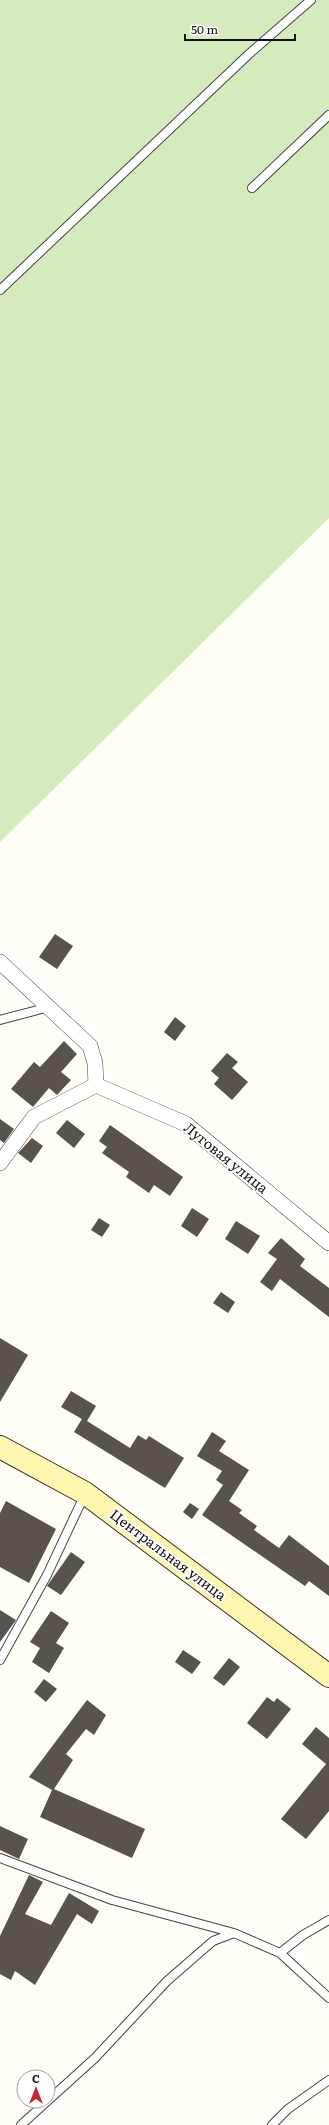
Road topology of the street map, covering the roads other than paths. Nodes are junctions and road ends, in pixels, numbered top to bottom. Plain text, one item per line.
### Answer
1 (311, 0) edge
2 (329, 115) edge
3 (252, 188) dead end
4 (0, 290) edge
5 (0, 962) edge
6 (48, 1007) junction
7 (0, 1020) edge
8 (96, 1085) junction
9 (0, 1163) edge
10 (329, 1242) edge
11 (0, 1447) edge
12 (86, 1493) junction
13 (0, 1660) edge
14 (329, 1676) edge
15 (0, 1858) edge
16 (329, 1920) edge
17 (234, 1933) junction
18 (280, 1953) junction
19 (329, 1998) edge
20 (329, 2080) edge
21 (21, 2125) edge
22 (272, 2125) edge

1 - 4 lane
2 - 3 lane
5 - 6 street
6 - 7 lane
6 - 8 street
8 - 9 street
8 - 10 street, Луговая улица
11 - 12 main road, Центральная улица
12 - 13 lane
12 - 14 main road, Центральная улица
15 - 17 lane
16 - 18 lane
17 - 18 lane
17 - 21 lane
18 - 19 lane
20 - 22 lane

